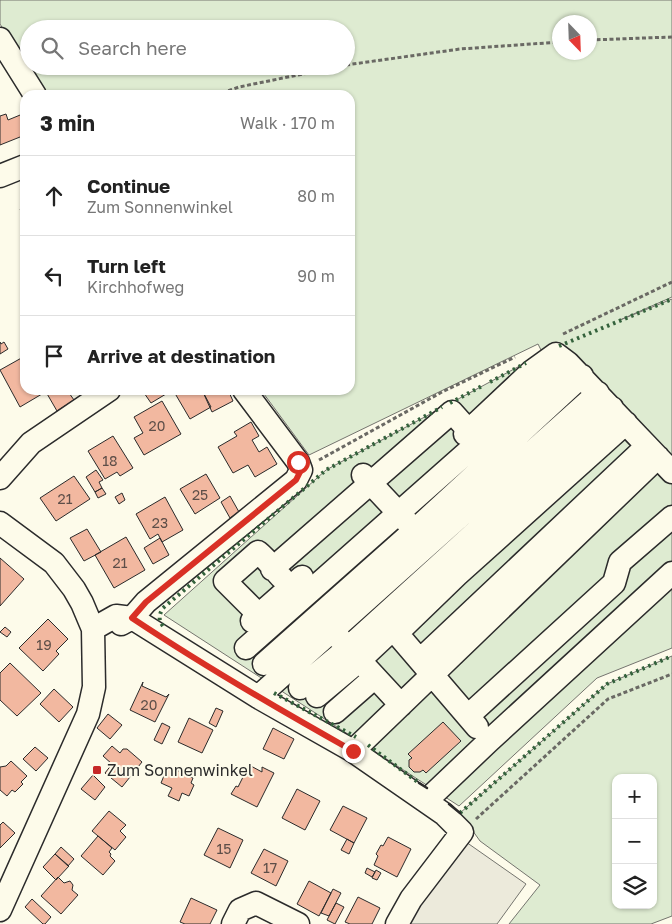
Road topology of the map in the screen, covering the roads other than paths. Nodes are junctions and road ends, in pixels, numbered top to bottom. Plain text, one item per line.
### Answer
1 (0, 39) edge
2 (20, 71) edge
3 (22, 75) edge
4 (32, 90) edge
5 (20, 168) edge
6 (0, 176) edge
7 (575, 369) junction
8 (493, 391) dead end
9 (102, 395) edge
10 (248, 395) edge
11 (612, 408) junction
12 (408, 437) dead end
13 (495, 458) junction
14 (659, 459) edge
15 (0, 478) edge
16 (394, 507) junction
17 (672, 517) edge
18 (0, 523) edge
19 (672, 573) edge
20 (614, 583) junction
21 (466, 585) junction
22 (296, 593) junction
23 (367, 599) junction
24 (635, 607) junction
25 (132, 618) junction
26 (255, 620) junction
27 (93, 629) junction
28 (403, 640) junction
29 (364, 665) junction
30 (258, 697) junction
31 (401, 705) junction
32 (468, 716) junction
33 (489, 741) junction
34 (353, 751) junction
35 (426, 801) junction
36 (0, 910) edge
37 (233, 924) edge
38 (298, 924) edge
39 (397, 924) edge

1 - 2 street
3 - 4 street
5 - 6 street
7 - 11 street
7 - 13 street
7 - 13 street
8 - 13 street
9 - 15 street
10 - 25 street
11 - 13 street
11 - 14 street
12 - 16 street
13 - 16 street
13 - 16 street
13 - 16 street
13 - 21 street
14 - 21 street
16 - 21 street
16 - 22 street
16 - 22 street
16 - 22 street
16 - 23 street
17 - 20 street
18 - 27 street
19 - 24 street
20 - 24 street
20 - 32 street
21 - 28 street
21 - 28 street
21 - 28 street
22 - 23 street
22 - 26 street
22 - 26 street
22 - 26 street
22 - 29 street
22 - 30 street
23 - 28 street
24 - 33 street
25 - 27 street
25 - 30 street
27 - 36 street
28 - 29 street
28 - 31 street
28 - 32 street
29 - 29 street
29 - 31 street
30 - 34 street
31 - 34 street
32 - 33 street
33 - 35 street
34 - 35 street
35 - 39 street
37 - 38 street

